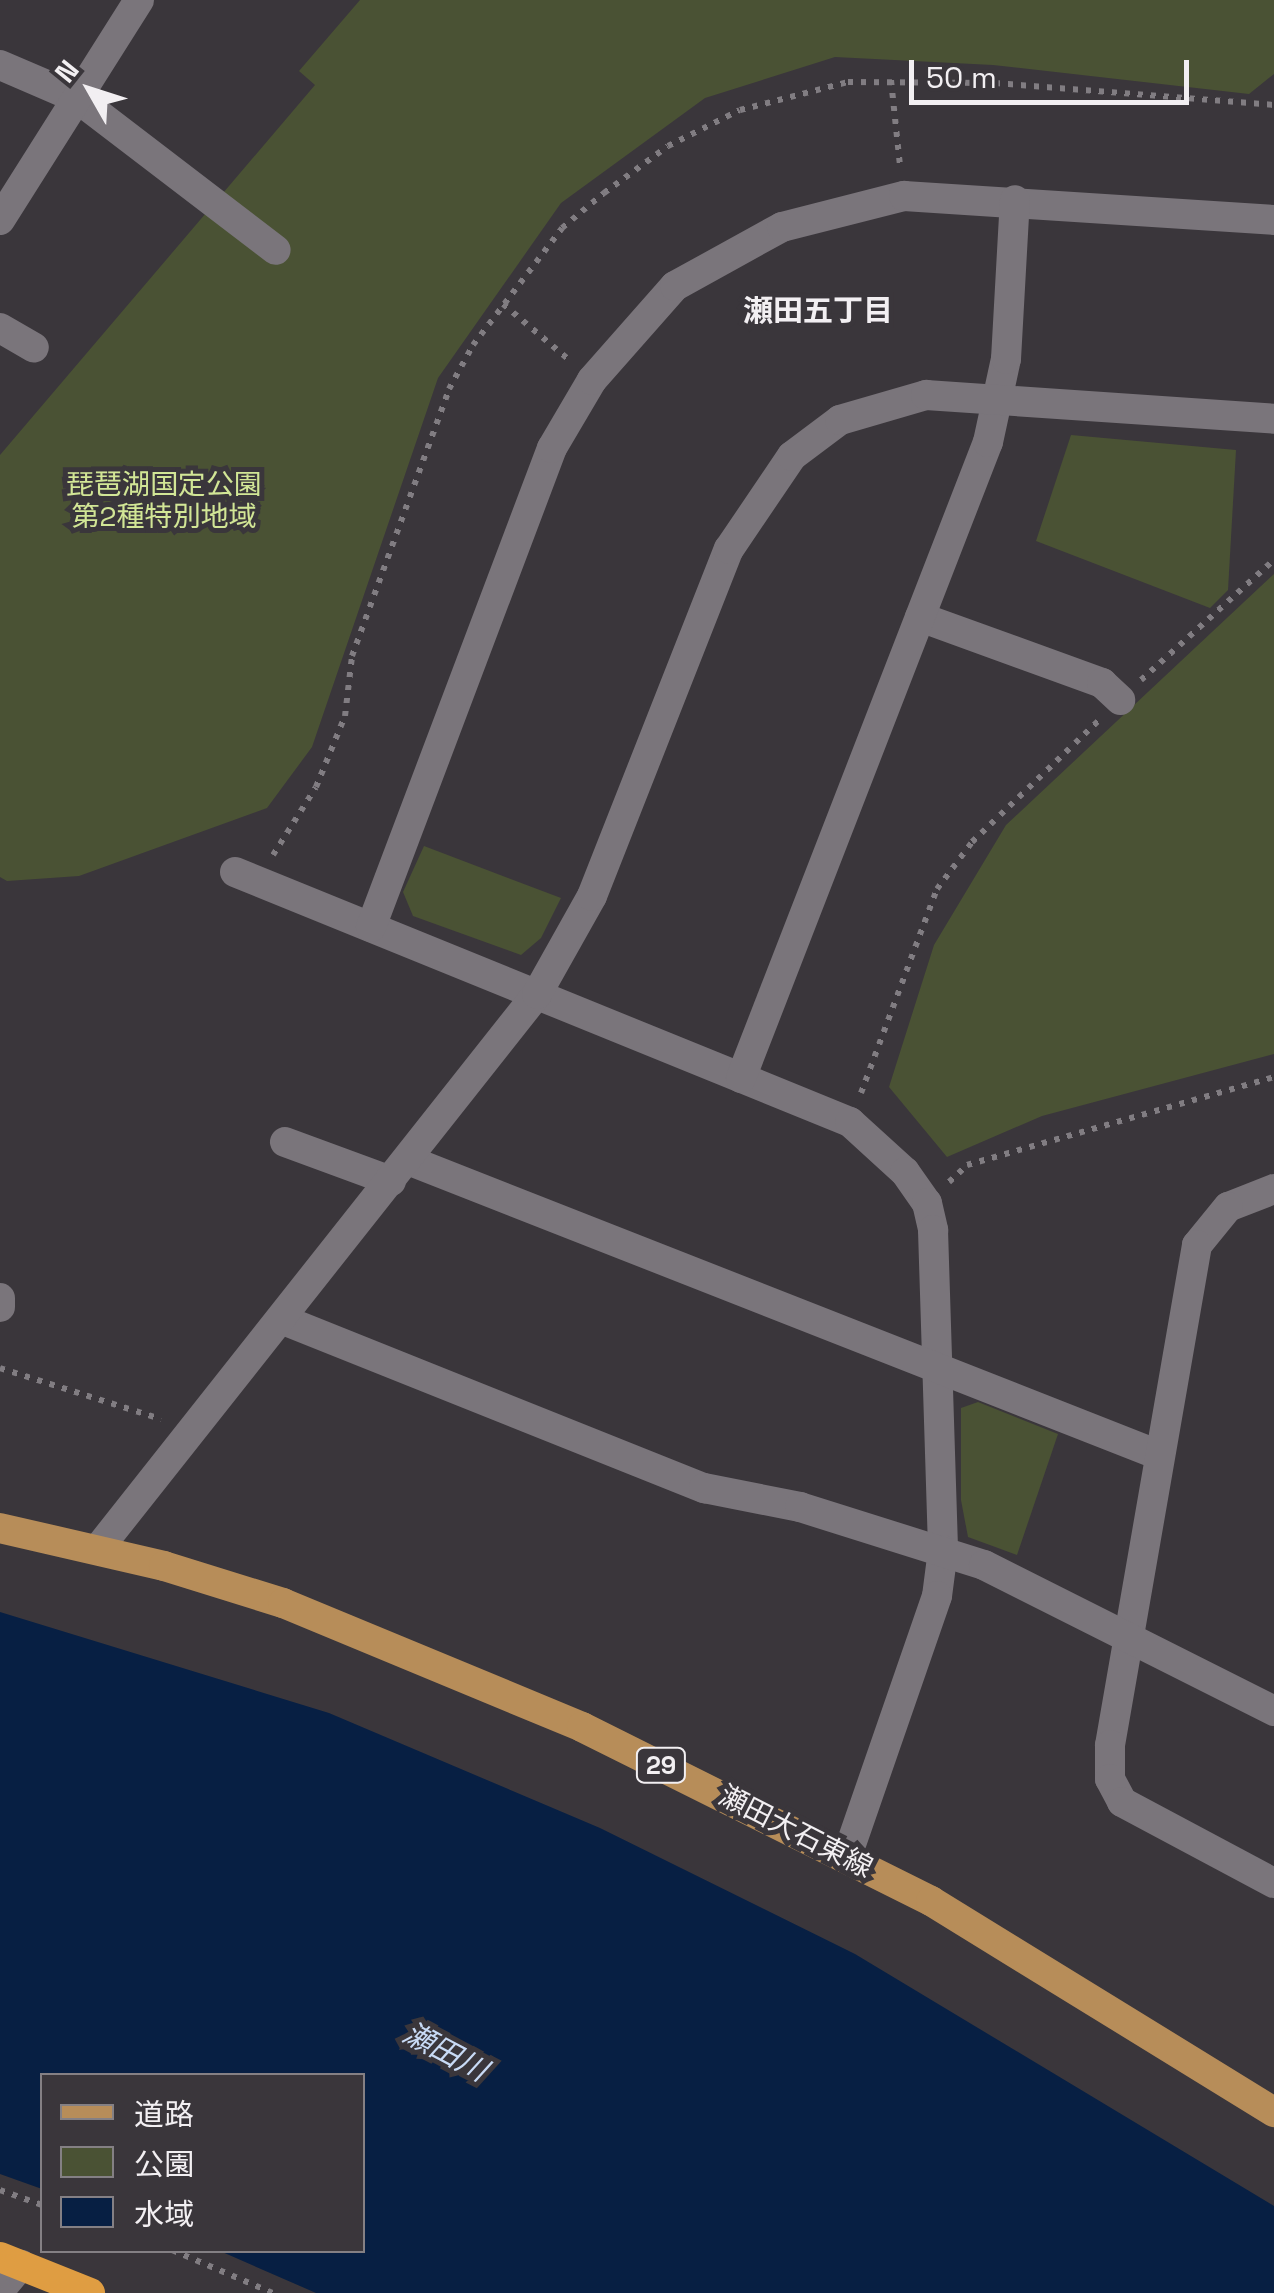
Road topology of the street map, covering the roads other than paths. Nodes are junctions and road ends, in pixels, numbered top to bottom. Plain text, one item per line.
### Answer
1 (139, 0) edge
2 (0, 65) edge
3 (77, 98) junction
4 (1015, 200) junction
5 (0, 220) edge
6 (1274, 220) edge
7 (276, 250) dead end
8 (0, 328) edge
9 (34, 348) dead end
10 (997, 400) junction
11 (1274, 420) edge
12 (920, 617) junction
13 (1120, 700) road end
14 (244, 876) road end
15 (371, 927) junction
16 (537, 994) junction
17 (742, 1078) junction
18 (286, 1142) dead end
19 (400, 1171) junction
20 (1274, 1189) edge
21 (0, 1298) edge
22 (0, 1307) edge
23 (281, 1319) junction
24 (939, 1370) junction
25 (1159, 1454) junction
26 (0, 1528) edge
27 (98, 1549) junction
28 (943, 1550) junction
29 (1130, 1634) junction
30 (1274, 1711) edge
31 (848, 1856) junction
32 (1274, 1884) edge
33 (1274, 2112) edge
34 (11, 2261) edge
35 (0, 2290) edge
36 (90, 2293) edge

1 - 3 street
2 - 3 street
3 - 5 street
3 - 7 street
4 - 6 street
4 - 10 street
4 - 15 street
8 - 9 street
10 - 11 street
10 - 12 street
10 - 16 street
12 - 13 street
12 - 17 street
14 - 15 street
15 - 16 street
16 - 17 street
16 - 19 street
17 - 24 street
18 - 19 street
19 - 23 street
19 - 24 street
20 - 25 street
21 - 22 street
23 - 27 street
23 - 28 street
24 - 25 street
24 - 28 street
25 - 29 street
26 - 27 main road, 瀬田大石東線 / 29
27 - 31 main road, 瀬田大石東線 / 29
28 - 29 street
28 - 31 street
29 - 30 street
29 - 32 street
31 - 33 main road, 瀬田大石東線 / 29
34 - 35 street
34 - 36 highway

